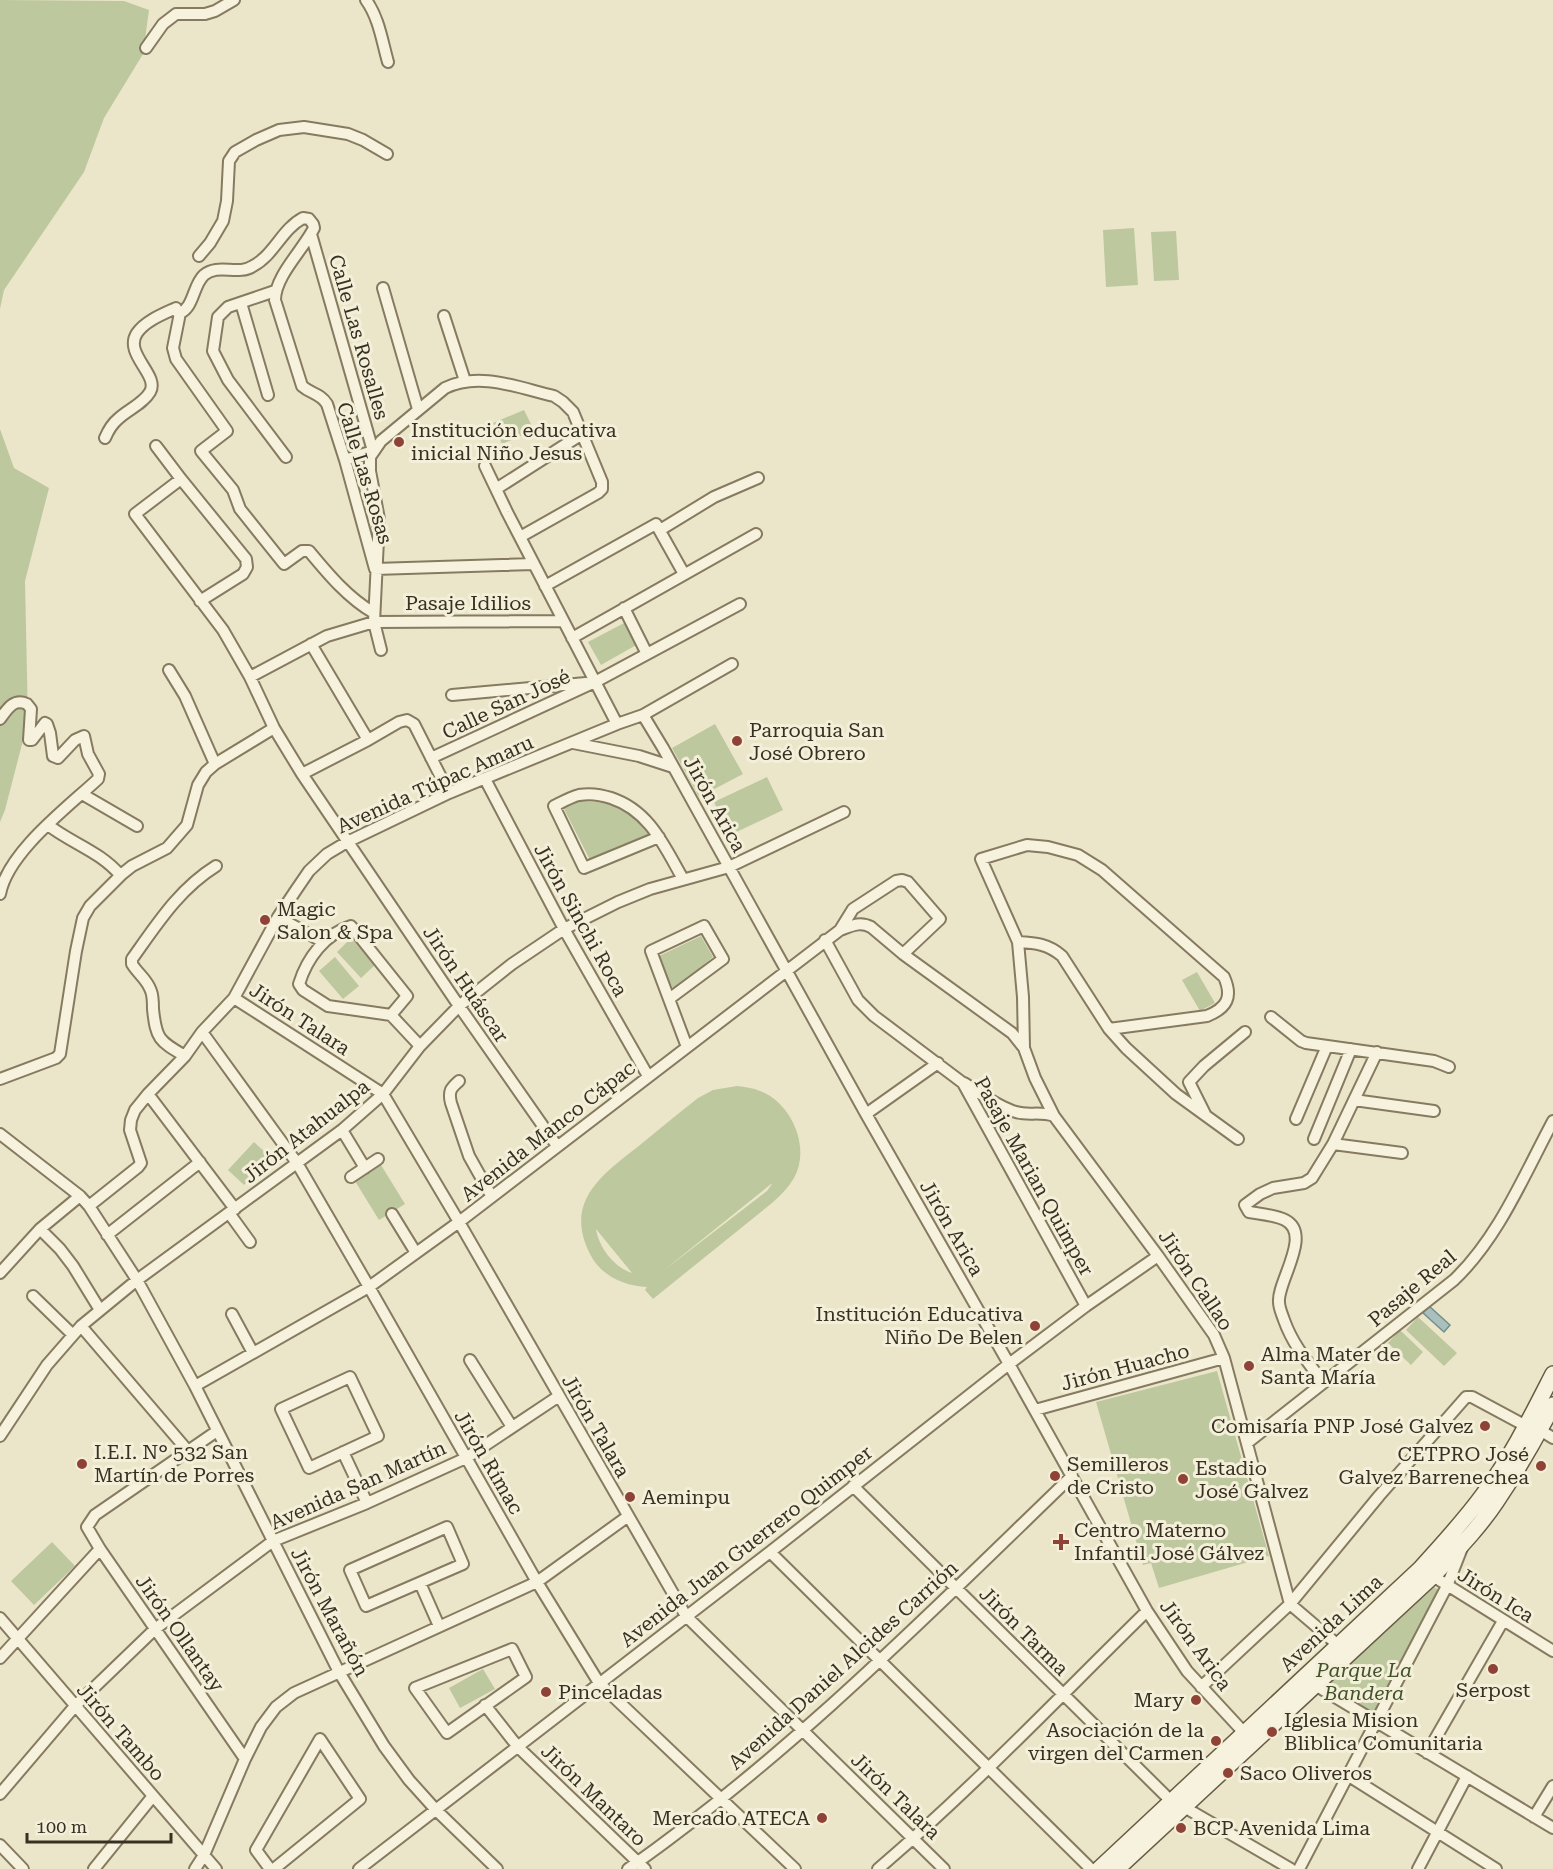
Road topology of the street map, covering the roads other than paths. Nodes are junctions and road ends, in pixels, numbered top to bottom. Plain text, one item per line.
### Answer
1 (234, 0) edge
2 (366, 0) edge
3 (146, 48) dead end
4 (388, 62) dead end
5 (387, 154) dead end
6 (311, 234) junction
7 (199, 256) dead end
8 (383, 288) dead end
9 (275, 291) junction
10 (241, 303) junction
11 (180, 313) junction
12 (444, 316) dead end
13 (465, 381) junction
14 (268, 395) dead end
15 (418, 409) junction
16 (582, 434) junction
17 (105, 438) dead end
18 (156, 446) dead end
19 (373, 451) junction
20 (286, 457) dead end
21 (345, 460) junction
22 (485, 466) dead end
23 (758, 478) dead end
24 (181, 479) junction
25 (496, 489) junction
26 (660, 530) junction
27 (756, 534) dead end
28 (520, 537) junction
29 (534, 564) junction
30 (375, 569) junction
31 (684, 574) junction
32 (545, 586) junction
33 (200, 601) junction
34 (740, 603) dead end
35 (624, 608) junction
36 (374, 617) junction
37 (563, 621) junction
38 (572, 638) junction
39 (311, 644) junction
40 (381, 650) dead end
41 (647, 654) junction
42 (732, 664) dead end
43 (169, 670) dead end
44 (250, 677) junction
45 (595, 682) junction
46 (452, 695) dead end
47 (643, 715) junction
48 (0, 719) edge
49 (617, 724) junction
50 (274, 728) junction
51 (368, 740) junction
52 (572, 743) junction
53 (431, 758) junction
54 (215, 764) junction
55 (673, 766) junction
56 (302, 774) junction
57 (484, 779) junction
58 (449, 793) junction
59 (82, 794) junction
60 (844, 812) dead end
61 (48, 825) junction
62 (137, 826) dead end
63 (659, 837) junction
64 (347, 842) junction
65 (216, 866) dead end
66 (729, 867) junction
67 (120, 875) junction
68 (683, 879) junction
69 (0, 894) edge
70 (278, 917) junction
71 (564, 929) junction
72 (840, 930) junction
73 (825, 940) junction
74 (322, 942) junction
75 (1018, 942) junction
76 (903, 954) junction
77 (786, 971) junction
78 (234, 998) junction
79 (669, 999) junction
80 (459, 1006) junction
81 (391, 1015) junction
82 (1271, 1017) dead end
83 (1109, 1029) junction
84 (202, 1032) junction
85 (1245, 1032) dead end
86 (420, 1046) junction
87 (687, 1047) junction
88 (1327, 1047) junction
89 (1024, 1048) junction
90 (1351, 1049) junction
91 (1377, 1052) junction
92 (184, 1056) junction
93 (938, 1063) junction
94 (1449, 1067) dead end
95 (648, 1076) junction
96 (0, 1079) edge
97 (459, 1081) dead end
98 (963, 1083) junction
99 (148, 1094) junction
100 (383, 1094) junction
101 (1354, 1100) junction
102 (1007, 1109) junction
103 (1434, 1111) dead end
104 (866, 1114) junction
105 (1205, 1115) junction
106 (1054, 1116) junction
107 (1296, 1119) dead end
108 (1553, 1121) edge
109 (987, 1126) junction
110 (342, 1130) junction
111 (0, 1134) edge
112 (1238, 1139) dead end
113 (1314, 1139) dead end
114 (1333, 1144) junction
115 (556, 1146) junction
116 (1402, 1153) dead end
117 (378, 1159) dead end
118 (200, 1162) junction
119 (297, 1163) junction
120 (365, 1168) junction
121 (351, 1177) dead end
122 (80, 1196) junction
123 (492, 1197) junction
124 (89, 1206) junction
125 (232, 1211) junction
126 (392, 1214) dead end
127 (459, 1222) junction
128 (40, 1229) junction
129 (107, 1235) junction
130 (250, 1242) dead end
131 (417, 1253) junction
132 (1158, 1256) junction
133 (0, 1273) edge
134 (137, 1280) junction
135 (369, 1287) junction
136 (33, 1296) dead end
137 (1086, 1305) junction
138 (100, 1310) junction
139 (232, 1314) dead end
140 (81, 1326) junction
141 (72, 1334) junction
142 (253, 1353) junction
143 (1224, 1358) junction
144 (470, 1360) dead end
145 (1009, 1364) junction
146 (1553, 1374) edge
147 (1323, 1382) junction
148 (195, 1386) junction
149 (559, 1396) junction
150 (1553, 1405) edge
151 (1035, 1410) junction
152 (512, 1427) junction
153 (217, 1431) junction
154 (1540, 1432) edge
155 (0, 1436) edge
156 (1247, 1443) junction
157 (188, 1451) junction
158 (343, 1452) junction
159 (466, 1458) junction
160 (1072, 1476) junction
161 (854, 1486) junction
162 (367, 1503) junction
163 (627, 1517) junction
164 (273, 1541) junction
165 (1465, 1541) junction
166 (100, 1550) junction
167 (770, 1552) junction
168 (1426, 1572) junction
169 (537, 1582) junction
170 (420, 1583) junction
171 (1447, 1586) junction
172 (956, 1589) junction
173 (1290, 1604) junction
174 (1147, 1611) junction
175 (686, 1616) junction
176 (0, 1618) edge
177 (1503, 1621) junction
178 (439, 1626) junction
179 (155, 1629) junction
180 (16, 1638) junction
181 (1338, 1645) junction
182 (1553, 1651) edge
183 (0, 1658) edge
184 (879, 1660) junction
185 (339, 1672) junction
186 (599, 1683) junction
187 (1315, 1686) junction
188 (1201, 1687) junction
189 (1062, 1694) junction
190 (75, 1706) junction
191 (485, 1706) junction
192 (1376, 1722) junction
193 (803, 1732) junction
194 (1249, 1738) junction
195 (518, 1747) junction
196 (1427, 1753) junction
197 (245, 1759) junction
198 (988, 1768) junction
199 (1349, 1776) junction
200 (1467, 1776) junction
201 (1553, 1786) edge
202 (0, 1794) edge
203 (153, 1796) junction
204 (721, 1799) junction
205 (1178, 1804) junction
206 (436, 1810) junction
207 (1534, 1817) junction
208 (1553, 1828) edge
209 (1437, 1832) junction
210 (914, 1839) junction
211 (0, 1845) edge
212 (204, 1855) junction
213 (641, 1866) edge
214 (23, 1869) edge
215 (94, 1869) edge
216 (195, 1869) edge
217 (216, 1869) edge
218 (272, 1869) edge
219 (360, 1869) edge
220 (497, 1869) edge
221 (628, 1869) edge
222 (795, 1869) edge
223 (878, 1869) edge
224 (944, 1869) edge
225 (1091, 1869) edge
226 (1099, 1869) edge
227 (1118, 1869) edge
228 (1291, 1869) edge
229 (1299, 1869) edge
230 (1418, 1869) edge
231 (1496, 1869) edge

1 - 3 street
2 - 4 street
5 - 7 street
6 - 9 street
6 - 11 street
6 - 19 street, Calle Las Rosalles
8 - 15 street
9 - 10 street
9 - 21 street, Calle Las Rosas
10 - 14 street
10 - 20 street
11 - 17 street
11 - 36 street
12 - 13 street
13 - 15 street
13 - 16 street
15 - 19 street
16 - 25 street
16 - 28 street
18 - 24 street
19 - 21 street
19 - 30 street, Calle Las Rosalles
21 - 30 street, Calle Las Rosas
22 - 25 street
23 - 26 street
24 - 33 street, Jirón Huáscar
24 - 33 street
25 - 28 street
26 - 31 street
26 - 32 street
27 - 31 street
28 - 29 street
29 - 30 street
29 - 32 street
30 - 36 street
31 - 35 street
32 - 37 street
33 - 44 street, Jirón Huáscar
34 - 41 street, Calle San José
35 - 38 street
35 - 41 street
36 - 37 street, Pasaje Idilios
36 - 39 street, Pasaje Idilios
36 - 40 street
37 - 38 street
38 - 45 street
39 - 44 street, Pasaje Idilios
39 - 51 street
41 - 45 street, Calle San José
42 - 47 street, Avenida Túpac Amaru
43 - 54 street
44 - 50 street, Jirón Huáscar
45 - 46 street
45 - 49 street
45 - 53 street, Calle San José
47 - 49 street, Avenida Túpac Amaru
47 - 55 street, Jirón Arica
48 - 59 street
49 - 52 street, Avenida Túpac Amaru
50 - 54 street
50 - 56 street, Jirón Huáscar
51 - 53 street
51 - 56 street
52 - 55 street
52 - 57 street, Avenida Túpac Amaru
53 - 58 street
54 - 67 street
55 - 66 street, Jirón Arica
56 - 64 street, Jirón Huáscar
57 - 58 street, Avenida Túpac Amaru
57 - 71 street, Jirón Sinchi Roca
58 - 64 street, Avenida Túpac Amaru
59 - 61 street
59 - 62 street
60 - 66 street, Jirón Atahualpa
61 - 67 street
61 - 69 street
63 - 63 street
63 - 68 street
64 - 70 street, Avenida Túpac Amaru
64 - 80 street, Jirón Huáscar
65 - 92 street
66 - 68 street, Jirón Atahualpa
66 - 77 street, Jirón Arica
67 - 96 street
68 - 71 street, Jirón Atahualpa
70 - 74 street
70 - 78 street, Avenida Túpac Amaru
71 - 80 street, Jirón Atahualpa
71 - 95 street, Jirón Sinchi Roca
72 - 73 street, Avenida Manco Cápac
72 - 76 street
72 - 76 street, Avenida Manco Cápac
73 - 77 street, Avenida Manco Cápac
73 - 93 street, Pasaje Marian Quimper
74 - 81 street
74 - 81 street
75 - 83 street
75 - 83 street
75 - 89 street
76 - 89 street
77 - 87 street, Avenida Manco Cápac
77 - 104 street, Jirón Arica
78 - 84 street, Avenida Túpac Amaru
78 - 100 street, Jirón Talara
79 - 79 street
79 - 87 street
80 - 86 street, Jirón Atahualpa
80 - 115 street, Jirón Huáscar
81 - 86 street
82 - 88 street
83 - 105 street
84 - 92 street, Avenida Túpac Amaru
84 - 119 street, Jirón Rímac
85 - 105 street
86 - 100 street, Jirón Atahualpa
87 - 95 street, Avenida Manco Cápac
88 - 90 street
88 - 107 street
89 - 106 street, Jirón Callao
90 - 91 street
90 - 113 street
91 - 94 street
91 - 101 street
92 - 99 street, Avenida Túpac Amaru
93 - 98 street, Pasaje Marian Quimper
93 - 104 street
95 - 115 street, Avenida Manco Cápac
97 - 123 street
98 - 102 street
98 - 109 street, Pasaje Marian Quimper
99 - 118 street
99 - 124 street, Avenida Túpac Amaru
100 - 110 street, Jirón Atahualpa
100 - 127 street, Jirón Talara
101 - 103 street
101 - 114 street
102 - 106 street
102 - 109 street
104 - 145 street, Jirón Arica
105 - 112 street
106 - 132 street, Jirón Callao
108 - 147 street, Pasaje Real
109 - 137 street, Pasaje Marian Quimper
110 - 119 street, Jirón Atahualpa
110 - 120 street
111 - 122 street, Jirón Marañón
114 - 116 street
114 - 147 street
115 - 123 street, Avenida Manco Cápac
117 - 120 street
118 - 125 street
118 - 129 street
119 - 125 street, Jirón Atahualpa
119 - 135 street, Jirón Rímac
120 - 121 street
122 - 124 street, Jirón Marañón
122 - 128 street
123 - 127 street, Avenida Manco Cápac
124 - 129 street, Jirón Marañón
125 - 130 street
125 - 134 street, Jirón Atahualpa
126 - 131 street
127 - 131 street, Avenida Manco Cápac
127 - 149 street, Jirón Talara
128 - 133 street
128 - 138 street
129 - 134 street, Jirón Marañón
131 - 135 street, Avenida Manco Cápac
132 - 137 street, Avenida Juan Guerrero Quimper
132 - 143 street, Jirón Callao
134 - 138 street, Jirón Atahualpa
134 - 148 street, Jirón Marañón
135 - 142 street, Avenida Manco Cápac
135 - 159 street, Jirón Rímac
136 - 141 street
137 - 145 street, Avenida Juan Guerrero Quimper
138 - 140 street, Jirón Atahualpa
139 - 142 street
140 - 141 street, Jirón Atahualpa
140 - 157 street
141 - 155 street, Jirón Atahualpa
142 - 148 street, Avenida Manco Cápac
143 - 151 street, Jirón Huacho
143 - 156 street, Jirón Callao
144 - 152 street
145 - 151 street, Jirón Arica
145 - 161 street, Avenida Juan Guerrero Quimper
146 - 154 main road, Avenida Lima
147 - 156 street, Pasaje Real
148 - 153 street, Jirón Marañón
149 - 152 street, Avenida San Martín
149 - 163 street, Jirón Talara
150 - 154 main road, Avenida Lima
151 - 160 street, Jirón Arica
152 - 159 street, Avenida San Martín
153 - 157 street
153 - 164 street, Jirón Marañón
154 - 165 main road, Avenida Lima
154 - 168 main road, Avenida Lima
154 - 173 street
156 - 173 street, Jirón Callao
157 - 166 street, Jirón Ollantay
158 - 158 street
158 - 162 street
159 - 162 street, Avenida San Martín
159 - 169 street, Jirón Rímac
160 - 172 street, Avenida Daniel Alcides Carrión
160 - 174 street, Jirón Arica
161 - 167 street, Avenida Juan Guerrero Quimper
161 - 172 street, Jirón Tarma
162 - 164 street, Avenida San Martín
163 - 169 street
163 - 175 street, Jirón Talara
164 - 179 street, Avenida San Martín
164 - 185 street, Jirón Marañón
165 - 168 main road, Avenida Lima
165 - 171 street
166 - 179 street, Jirón Ollantay
166 - 180 street
167 - 175 street, Avenida Juan Guerrero Quimper
167 - 184 street
168 - 171 street, Jirón Ica
168 - 181 main road, Avenida Lima
168 - 187 main road, Avenida Lima
169 - 178 street
169 - 186 street, Jirón Rímac
170 - 170 street
170 - 178 street
171 - 177 street, Jirón Ica
171 - 192 street
172 - 184 street, Avenida Daniel Alcides Carrión
172 - 189 street, Jirón Tarma
173 - 181 street
173 - 188 street
174 - 188 street, Jirón Arica
174 - 189 street
175 - 186 street, Avenida Juan Guerrero Quimper
175 - 193 street, Jirón Talara
176 - 180 street, Jirón Tambo
177 - 182 street, Jirón Ica
177 - 196 street
178 - 185 street
179 - 190 street, Avenida San Martín
179 - 197 street, Jirón Ollantay
180 - 183 street
180 - 190 street, Jirón Tambo
181 - 194 main road, Avenida Lima
184 - 193 street, Avenida Daniel Alcides Carrión
184 - 198 street
185 - 197 street
185 - 206 street, Jirón Marañón
186 - 195 street, Avenida Juan Guerrero Quimper
186 - 204 street, Jirón Rímac
187 - 192 street
187 - 194 main road, Avenida Lima
188 - 194 street, Jirón Arica
189 - 198 street
189 - 205 street, Jirón Tarma
190 - 202 street, Avenida San Martín
190 - 203 street, Jirón Tambo
191 - 191 street
191 - 195 street, Jirón Mantaro
192 - 196 street
192 - 199 street
193 - 204 street, Avenida Daniel Alcides Carrión
193 - 210 street, Jirón Talara
194 - 205 main road, Avenida Lima
195 - 206 street, Avenida Juan Guerrero Quimper
195 - 213 street, Jirón Mantaro
196 - 200 street
197 - 212 street
198 - 210 street
198 - 225 street
199 - 209 street
199 - 229 street
200 - 207 street
200 - 209 street
201 - 207 street
203 - 212 street, Jirón Tambo
203 - 215 street
204 - 213 street, Avenida Daniel Alcides Carrión
204 - 222 street, Jirón Rímac
205 - 226 main road, Avenida Lima
205 - 227 main road, Avenida Lima
205 - 228 street, Jirón Tarma
206 - 219 street, Avenida Juan Guerrero Quimper
206 - 220 street, Jirón Marañón
207 - 208 street
209 - 230 street
209 - 231 street
210 - 223 street
210 - 224 street, Jirón Talara
211 - 214 street
212 - 216 street
212 - 217 street, Jirón Tambo
213 - 221 street, Avenida Daniel Alcides Carrión
218 - 218 street

